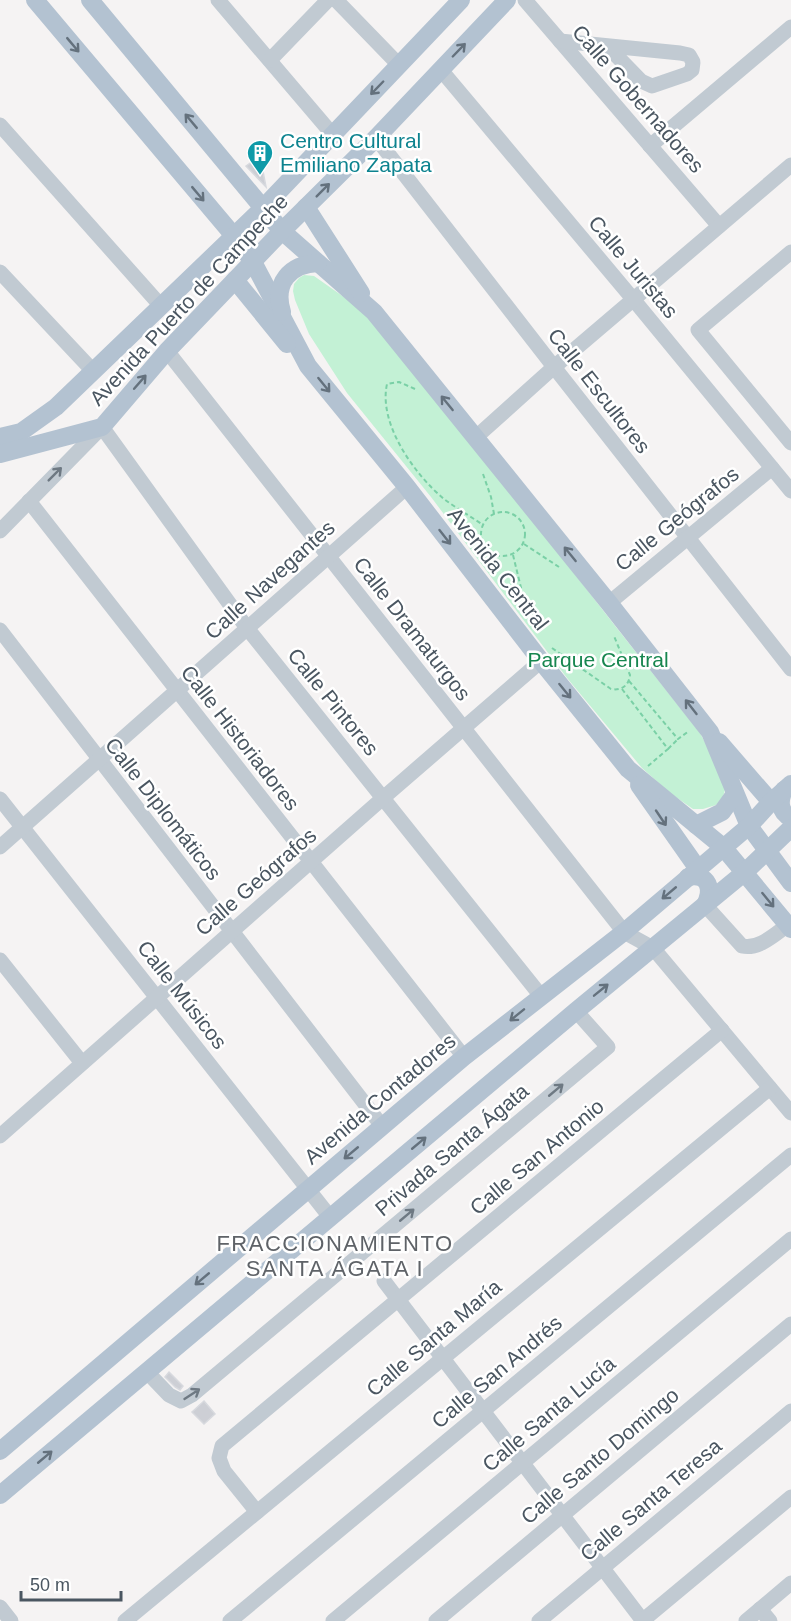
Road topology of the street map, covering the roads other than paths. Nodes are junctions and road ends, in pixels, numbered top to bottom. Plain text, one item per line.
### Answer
1 (35, 0) edge
2 (90, 0) edge
3 (218, 0) edge
4 (328, 0) edge
5 (336, 0) edge
6 (461, 0) edge
7 (507, 0) edge
8 (525, 0) edge
9 (791, 27) edge
10 (560, 41) junction
11 (607, 46) junction
12 (270, 60) junction
13 (399, 65) junction
14 (441, 70) junction
15 (0, 125) edge
16 (333, 135) junction
17 (376, 138) junction
18 (650, 146) junction
19 (791, 165) edge
20 (306, 207) junction
21 (263, 208) junction
22 (719, 226) junction
23 (282, 231) junction
24 (234, 237) junction
25 (791, 252) edge
26 (253, 262) junction
27 (318, 263) junction
28 (0, 272) edge
29 (235, 280) junction
30 (633, 299) junction
31 (161, 306) junction
32 (374, 312) junction
33 (287, 327) junction
34 (167, 351) junction
35 (308, 366) junction
36 (554, 367) junction
37 (93, 371) junction
38 (102, 427) junction
39 (0, 437) edge
40 (475, 438) junction
41 (791, 443) edge
42 (0, 454) edge
43 (772, 468) junction
44 (407, 487) junction
45 (791, 491) edge
46 (29, 501) junction
47 (0, 531) edge
48 (688, 538) junction
49 (328, 556) junction
50 (609, 603) junction
51 (248, 628) junction
52 (0, 630) edge
53 (541, 661) junction
54 (791, 669) edge
55 (176, 691) junction
56 (706, 727) junction
57 (463, 729) junction
58 (99, 760) junction
59 (632, 772) junction
60 (782, 792) edge
61 (735, 794) junction
62 (383, 798) junction
63 (0, 799) edge
64 (791, 818) edge
65 (696, 825) junction
66 (749, 826) junction
67 (22, 827) junction
68 (791, 828) edge
69 (0, 848) edge
70 (723, 848) junction
71 (767, 850) junction
72 (310, 862) junction
73 (745, 872) junction
74 (693, 873) junction
75 (791, 883) edge
76 (705, 905) junction
77 (789, 927) edge
78 (232, 931) junction
79 (624, 932) junction
80 (653, 948) junction
81 (0, 960) edge
82 (541, 996) junction
83 (157, 998) junction
84 (576, 1011) junction
85 (722, 1030) junction
86 (464, 1058) junction
87 (82, 1063) junction
88 (770, 1088) junction
89 (791, 1113) edge
90 (382, 1126) junction
91 (3, 1127) edge
92 (791, 1155) edge
93 (307, 1189) junction
94 (330, 1218) junction
95 (791, 1239) edge
96 (384, 1281) dead end
97 (398, 1299) junction
98 (791, 1324) edge
99 (443, 1358) junction
100 (147, 1372) junction
101 (483, 1411) junction
102 (791, 1411) edge
103 (0, 1451) edge
104 (523, 1463) junction
105 (0, 1495) edge
106 (791, 1497) edge
107 (257, 1512) junction
108 (562, 1515) junction
109 (603, 1568) junction
110 (791, 1583) edge
111 (0, 1607) edge
112 (765, 1615) edge
113 (11, 1621) edge
114 (125, 1621) edge
115 (230, 1621) edge
116 (333, 1621) edge
117 (436, 1621) edge
118 (539, 1621) edge
119 (642, 1621) edge
120 (746, 1621) edge

1 -> 24 main road, Avenida Central
21 -> 2 main road
3 - 12 street
4 - 12 street
5 - 13 street
6 - 13 main road, Avenida Puerto de Campeche
14 -> 7 main road, Avenida Puerto de Campeche
8 - 10 street, Calle Gobernadores
9 - 18 street
10 - 11 street
10 - 18 street, Calle Gobernadores
11 - 11 street
12 - 16 street
13 -> 16 main road, Avenida Puerto de Campeche
14 - 17 main road, Avenida Puerto de Campeche
14 - 30 street, Calle Juristas
15 - 31 street
16 - 21 main road, Avenida Puerto de Campeche
20 -> 17 main road, Avenida Puerto de Campeche
17 - 36 street, Calle Escultores
18 - 22 street, Calle Gobernadores
19 - 22 street
20 - 23 main road, Avenida Puerto de Campeche
20 - 32 main road
21 - 23 main road
21 - 24 main road, Avenida Puerto de Campeche
22 - 30 street
23 - 26 main road, Avenida Puerto de Campeche
23 - 27 main road
24 - 26 main road, Avenida Central
24 - 31 main road, Avenida Puerto de Campeche
25 - 41 street
26 - 29 main road, Avenida Puerto de Campeche
26 - 33 main road, Avenida Central
27 - 32 main road
27 - 33 main road
28 - 37 street
29 - 34 main road, Avenida Puerto de Campeche
29 - 35 main road
30 - 36 street
30 - 43 street, Calle Juristas
31 - 37 main road, Avenida Puerto de Campeche
40 -> 32 main road
33 - 35 main road, Avenida Central
38 -> 34 main road, Avenida Puerto de Campeche
34 - 49 street, Calle Dramaturgos
35 -> 44 main road, Avenida Central
36 - 40 street
36 - 48 street, Calle Escultores
37 - 39 main road, Avenida Puerto de Campeche
38 - 42 main road, Avenida Puerto de Campeche
46 -> 38 street
38 - 51 street, Calle Pintores
50 -> 40 main road
43 - 45 street, Calle Juristas
43 - 48 street, Calle Geógrafos
44 - 49 street, Calle Navegantes
44 -> 53 main road, Avenida Central
46 - 47 street
46 - 55 street, Calle Historiadores
48 - 50 street, Calle Geógrafos
48 - 54 street, Calle Escultores
49 - 51 street, Calle Navegantes
49 - 57 street, Calle Dramaturgos
56 -> 50 main road
51 - 55 street, Calle Navegantes
51 - 62 street, Calle Pintores
52 - 58 street, Calle Diplomáticos
53 - 57 street, Calle Geógrafos
53 -> 59 main road, Avenida Central
55 - 58 street, Calle Navegantes
55 - 72 street, Calle Historiadores
56 - 60 main road
56 - 61 main road
57 - 62 street, Calle Geógrafos
57 - 79 street, Calle Dramaturgos
58 - 67 street, Calle Navegantes
58 - 78 street, Calle Diplomáticos
59 - 65 main road, Avenida Central
59 -> 74 main road
60 - 64 main road
60 - 66 main road, Avenida Contadores
61 - 65 main road
61 - 66 main road
62 - 72 street, Calle Geógrafos
62 - 82 street, Calle Pintores
63 - 67 street, Calle Músicos
65 - 70 main road, Avenida Central
66 - 70 main road, Avenida Contadores
66 - 71 main road
67 - 69 street, Calle Navegantes
67 - 83 street, Calle Músicos
68 - 71 main road
70 - 73 main road, Avenida Central
70 - 74 main road, Avenida Contadores
71 - 73 main road
71 - 75 main road
72 - 78 street, Calle Geógrafos
72 - 86 street, Calle Historiadores
73 - 76 main road
73 -> 77 main road, Avenida Central
74 - 76 main road
74 -> 79 main road, Avenida Contadores
76 - 77 street
76 - 80 main road
78 - 83 street, Calle Geógrafos
78 - 90 street, Calle Diplomáticos
79 - 80 street
79 - 82 main road, Avenida Contadores
84 -> 80 main road
80 - 85 street
81 - 87 street
82 -> 86 main road, Avenida Contadores
83 - 87 street, Calle Geógrafos
83 - 93 street, Calle Músicos
94 -> 84 main road
100 -> 84 street, Privada Santa Ágata
85 - 88 street
85 - 97 street, Calle San Antonio
86 - 90 main road, Avenida Contadores
87 - 91 street, Calle Geógrafos
88 - 89 street
88 - 99 street, Calle Santa María
90 -> 93 main road, Avenida Contadores
92 - 101 street, Calle San Andrés
93 - 94 street, Calle Músicos
93 -> 103 main road, Avenida Contadores
94 - 100 main road
95 - 104 street, Calle Santa Lucía
96 - 97 street
97 - 99 street
97 - 107 street, Calle San Antonio
98 - 108 street, Calle Santo Domingo
99 - 101 street
99 - 107 street, Calle Santa María
105 -> 100 main road
101 - 104 street
101 - 115 street, Calle San Andrés
102 - 109 street, Calle Santa Teresa
104 - 108 street
104 - 116 street, Calle Santa Lucía
106 - 119 street
107 - 114 street, Calle Santa María
108 - 109 street
108 - 117 street, Calle Santo Domingo
109 - 118 street, Calle Santa Teresa
109 - 119 street
110 - 112 street
111 - 113 street
112 - 120 street

